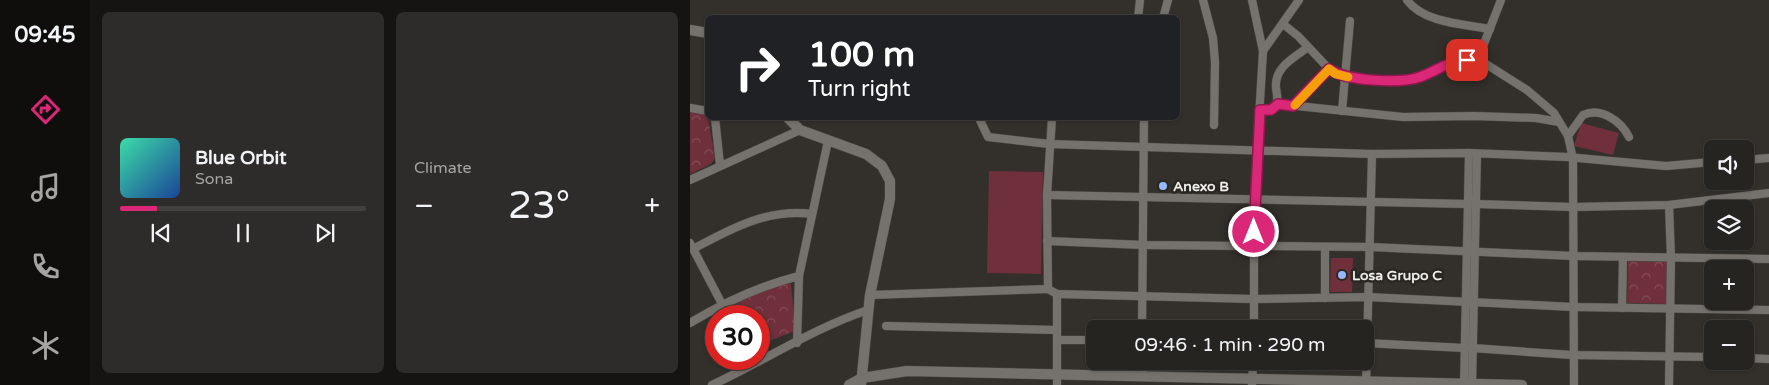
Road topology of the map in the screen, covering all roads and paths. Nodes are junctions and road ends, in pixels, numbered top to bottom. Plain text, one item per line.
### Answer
1 (1140, 0) edge
2 (1168, 0) edge
3 (1203, 0) edge
4 (1252, 0) edge
5 (1299, 0) edge
6 (1407, 0) edge
7 (1501, 0) edge
8 (1138, 15) edge
9 (1164, 15) edge
10 (1350, 21) dead end
11 (1284, 24) junction
12 (1490, 29) junction
13 (690, 30) edge
14 (705, 32) edge
15 (1307, 48) junction
16 (1263, 51) junction
17 (1478, 59) junction
18 (1329, 69) junction
19 (1344, 77) junction
20 (1278, 104) junction
21 (1293, 106) junction
22 (690, 108) edge
23 (705, 110) edge
24 (1260, 110) junction
25 (1342, 111) junction
26 (716, 120) edge
27 (790, 120) edge
28 (980, 120) edge
29 (1052, 120) edge
30 (1144, 120) edge
31 (1559, 122) junction
32 (1214, 125) dead end
33 (800, 130) junction
34 (1568, 136) junction
35 (1629, 137) dead end
36 (828, 140) junction
37 (1049, 144) junction
38 (1144, 148) junction
39 (1258, 150) junction
40 (1372, 154) junction
41 (1473, 154) junction
42 (1573, 158) junction
43 (1769, 158) edge
44 (1754, 159) edge
45 (1704, 163) edge
46 (720, 165) junction
47 (690, 180) edge
48 (1769, 193) edge
49 (1047, 196) junction
50 (1143, 197) junction
51 (1254, 201) junction
52 (1370, 204) junction
53 (1471, 204) junction
54 (1669, 205) junction
55 (1572, 207) junction
56 (812, 214) junction
57 (1047, 241) junction
58 (1144, 245) junction
59 (691, 246) edge
60 (1253, 247) junction
61 (1325, 247) junction
62 (1370, 247) junction
63 (1471, 251) junction
64 (1574, 256) junction
65 (1622, 257) junction
66 (1671, 258) junction
67 (1769, 259) edge
68 (798, 276) junction
69 (1048, 289) junction
70 (1057, 294) junction
71 (870, 295) junction
72 (1143, 296) junction
73 (1368, 297) junction
74 (1325, 298) junction
75 (1253, 299) junction
76 (1470, 302) junction
77 (722, 304) junction
78 (1573, 307) junction
79 (1622, 308) junction
80 (868, 310) junction
81 (1670, 310) junction
82 (1769, 310) edge
83 (1142, 320) edge
84 (1254, 320) edge
85 (1367, 320) edge
86 (690, 323) edge
87 (886, 326) dead end
88 (1057, 330) junction
89 (1058, 340) junction
90 (1086, 340) edge
91 (797, 343) junction
92 (1374, 344) edge
93 (1469, 348) junction
94 (1572, 355) junction
95 (1670, 356) junction
96 (1704, 357) edge
97 (1754, 358) edge
98 (1769, 359) edge
99 (1142, 370) edge
100 (1366, 370) edge
101 (1057, 373) junction
102 (1142, 376) junction
103 (862, 382) edge
104 (1252, 382) edge
105 (1366, 383) edge
106 (1468, 384) edge
107 (712, 385) edge
108 (849, 385) edge
109 (1057, 385) edge
110 (1522, 385) edge
111 (1574, 385) edge
112 (1669, 385) edge

1 - 8 street
2 - 9 street
3 - 32 street
4 - 16 street
5 - 11 street
6 - 12 street
7 - 12 street
10 - 19 street
11 - 15 street
11 - 16 street
12 - 17 street
13 - 14 street
15 - 18 street
15 - 20 street
16 - 24 street
17 - 19 street
17 - 31 street
18 - 19 street
18 - 21 street
19 - 25 street
20 - 21 street
20 - 24 street
21 - 25 street
22 - 23 street
24 - 39 street
25 - 31 street
26 - 46 street
27 - 33 street
28 - 37 street
29 - 37 street
30 - 38 street
31 - 34 street
33 - 36 street
33 - 46 street
34 - 35 street
34 - 42 street
36 - 56 street
36 - 71 street
37 - 38 street
37 - 49 street
38 - 39 street
38 - 50 street
39 - 40 street
39 - 51 street
40 - 41 street
40 - 52 street
41 - 42 street
41 - 53 street
42 - 45 street
42 - 55 street
43 - 44 street
46 - 47 street
48 - 54 street
49 - 50 street
49 - 57 street
50 - 51 street
50 - 58 street
51 - 52 street
51 - 60 street
52 - 53 street
52 - 62 street
53 - 55 street
53 - 63 street
54 - 55 street
54 - 66 street
55 - 64 street
56 - 59 street
56 - 68 street
57 - 58 street
57 - 69 street
58 - 60 street
58 - 72 street
59 - 77 street
60 - 61 street
60 - 75 street
61 - 62 street
61 - 74 street
62 - 63 street
62 - 73 street
63 - 64 street
63 - 76 street
64 - 65 street
64 - 78 street
65 - 66 street
65 - 79 street
66 - 67 street
66 - 81 street
68 - 77 street
68 - 91 street
69 - 70 street
69 - 71 street
70 - 72 street
70 - 88 street
71 - 80 street
72 - 75 street
72 - 83 street
73 - 74 street
73 - 76 street
73 - 85 street
74 - 75 street
75 - 84 street
76 - 78 street
76 - 93 street
77 - 86 street
78 - 79 street
78 - 94 street
79 - 81 street
80 - 91 street
80 - 103 street
81 - 82 street
81 - 95 street
87 - 88 street
88 - 89 street
89 - 90 street
89 - 101 street
91 - 107 street
92 - 93 street
93 - 94 street
93 - 106 street
94 - 95 street
94 - 111 street
95 - 96 street
95 - 112 street
97 - 98 street
99 - 102 street
100 - 105 street
101 - 102 street
101 - 103 street
101 - 109 street
102 - 104 street
103 - 108 street
104 - 105 street
105 - 106 street
106 - 110 street

